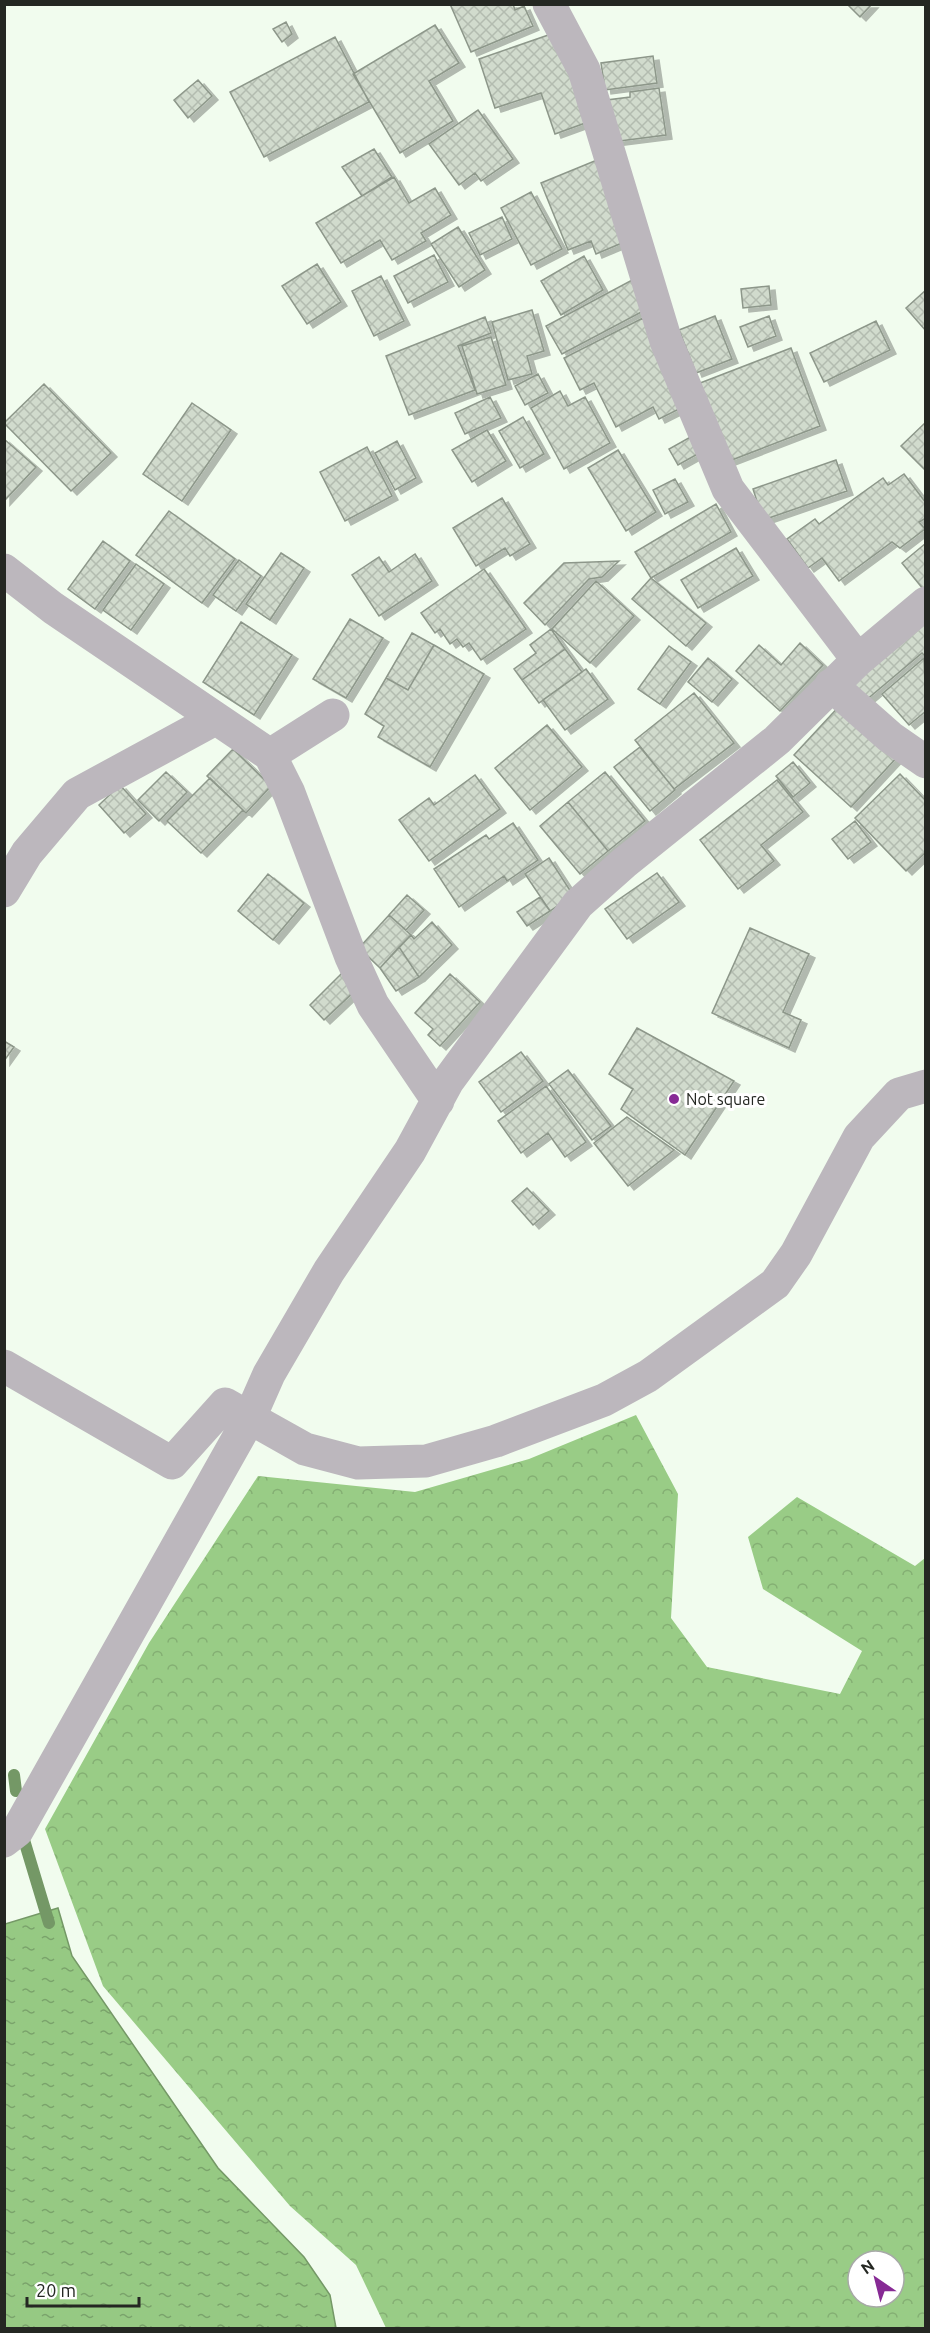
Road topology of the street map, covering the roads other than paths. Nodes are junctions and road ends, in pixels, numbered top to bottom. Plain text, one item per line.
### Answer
1 (549, 4) edge
2 (4, 570) edge
3 (926, 603) edge
4 (858, 660) junction
5 (831, 685) junction
6 (333, 715) dead end
7 (215, 719) junction
8 (270, 755) junction
9 (926, 762) edge
10 (4, 891) edge
11 (926, 1086) edge
12 (438, 1101) junction
13 (4, 1366) edge
14 (250, 1417) junction
15 (4, 1841) edge

1 - 4 street
2 - 7 street
3 - 4 street
4 - 5 street
5 - 9 street
5 - 12 street
6 - 8 street
7 - 8 street
7 - 10 street
8 - 12 street
11 - 14 street
12 - 14 street
13 - 14 street
14 - 15 street

